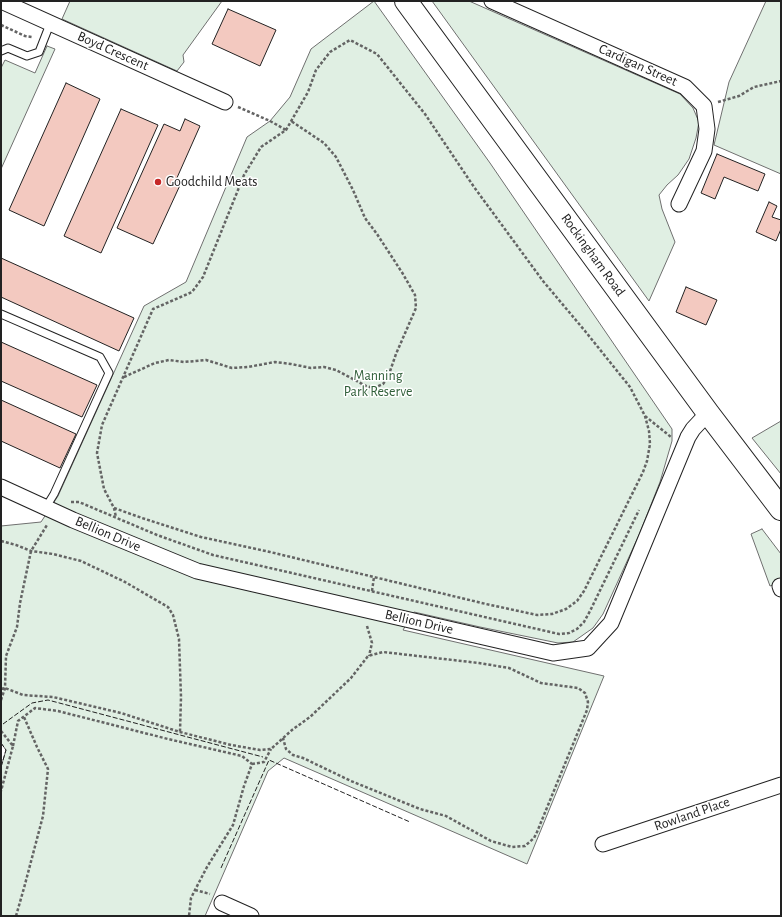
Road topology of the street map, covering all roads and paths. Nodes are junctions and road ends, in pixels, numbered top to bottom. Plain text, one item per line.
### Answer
1 (1, 1) edge
2 (406, 1) edge
3 (492, 1) edge
4 (21, 5) edge
5 (50, 24) junction
6 (1, 51) edge
7 (781, 81) edge
8 (225, 102) joint
9 (704, 106) junction
10 (291, 121) junction
11 (286, 130) junction
12 (679, 204) dead end
13 (1, 314) edge
14 (124, 376) junction
15 (708, 413) junction
16 (645, 416) junction
17 (675, 440) dead end
18 (1, 487) edge
19 (114, 508) junction
20 (640, 508) dead end
21 (51, 509) junction
22 (781, 509) edge
23 (116, 517) junction
24 (1, 542) edge
25 (31, 551) junction
26 (374, 577) junction
27 (372, 591) junction
28 (365, 620) dead end
29 (368, 656) junction
30 (5, 688) junction
31 (1, 689) edge
32 (1, 700) edge
33 (24, 717) junction
34 (1, 731) edge
35 (180, 732) junction
36 (284, 738) junction
37 (13, 746) junction
38 (271, 749) junction
39 (252, 764) junction
40 (781, 785) edge
41 (1, 791) edge
42 (603, 844) dead end
43 (222, 903) dead end
44 (16, 916) edge
45 (189, 916) edge
46 (251, 916) edge

1 - 4 street, Boyd Crescent
2 - 15 main road, Rockingham Road
3 - 9 street, Cardigan Street
4 - 5 street, Boyd Crescent
5 - 6 lane
5 - 8 street, Boyd Crescent
7 - 9 path
8 - 11 path
9 - 12 street
10 - 11 path
10 - 14 path
10 - 16 path
11 - 14 path
13 - 21 lane
14 - 19 path
15 - 21 street, Bellion Drive
15 - 22 main road, Rockingham Road
16 - 17 path
16 - 26 path
18 - 21 street, Bellion Drive
19 - 23 path
19 - 26 path
20 - 27 path
21 - 23 path
21 - 25 path
23 - 27 path
24 - 25 path
25 - 30 path
25 - 35 path
26 - 27 path
28 - 29 path
29 - 36 path
29 - 36 path
30 - 31 path
30 - 32 path
30 - 35 path
33 - 37 path
33 - 39 path
33 - 44 path
34 - 37 path
35 - 38 path
36 - 38 path
37 - 41 path
38 - 39 path
39 - 45 path
40 - 42 street, Rowland Place
43 - 46 street

